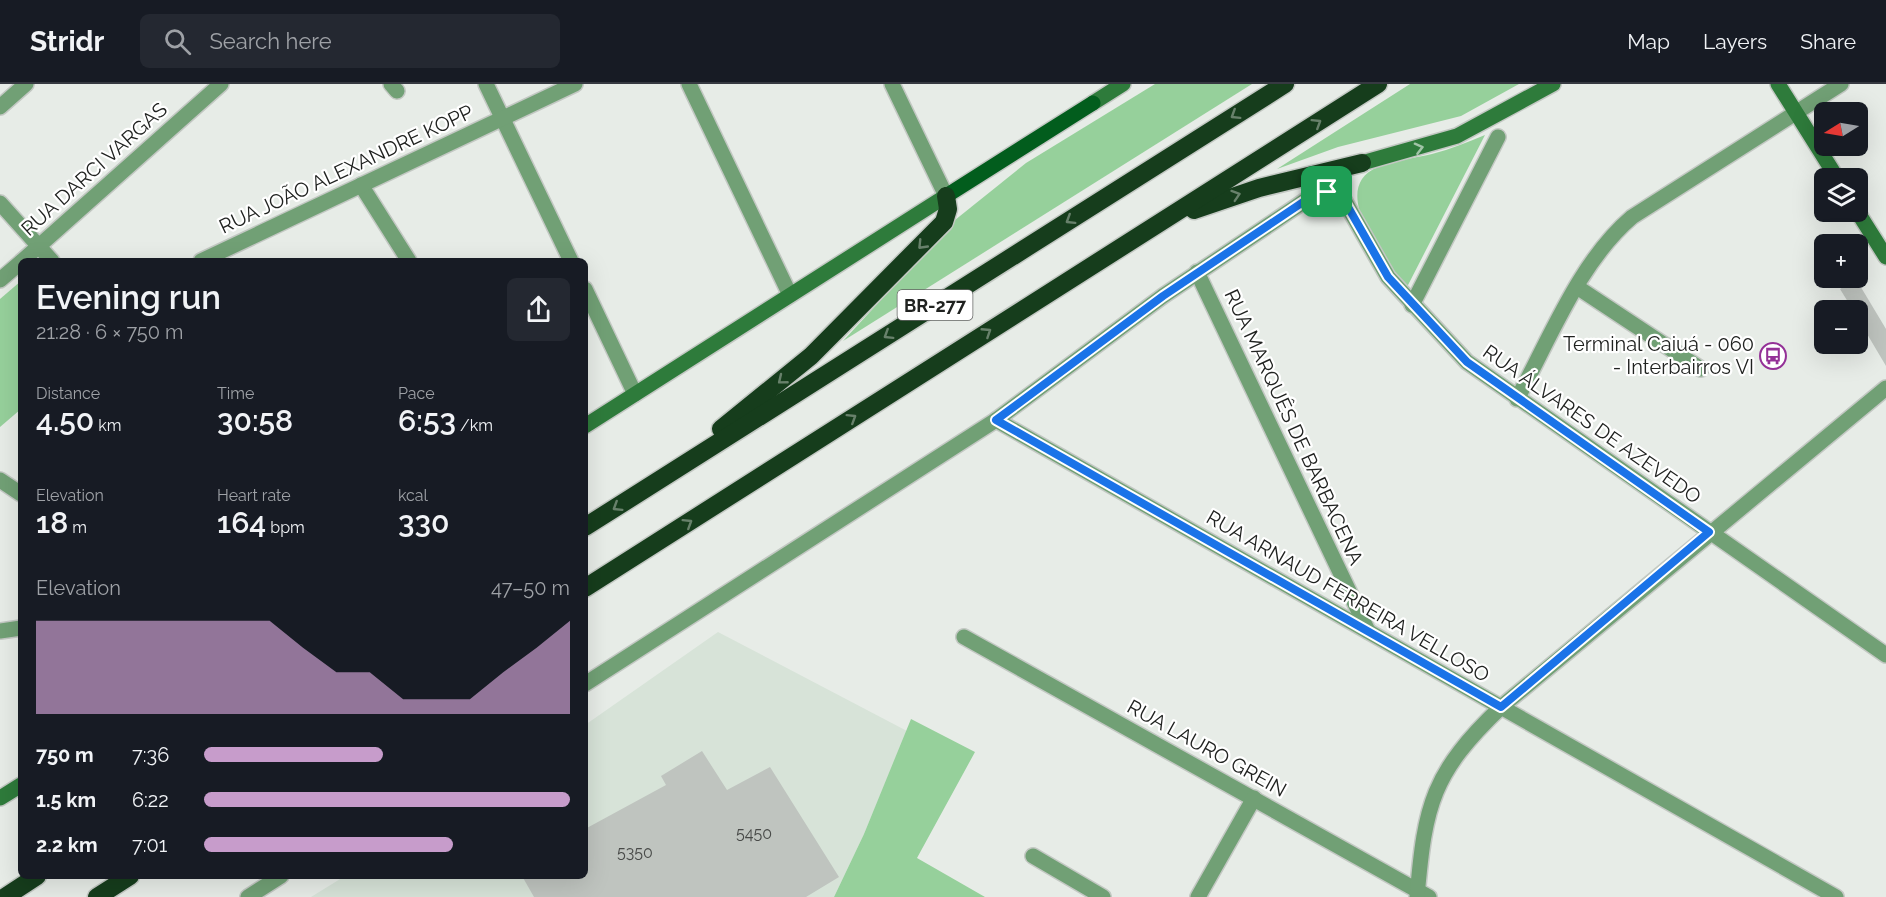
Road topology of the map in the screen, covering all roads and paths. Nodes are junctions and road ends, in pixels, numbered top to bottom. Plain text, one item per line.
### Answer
1 (26, 84) edge
2 (221, 84) edge
3 (486, 84) edge
4 (574, 84) edge
5 (689, 84) edge
6 (892, 84) edge
7 (1123, 84) edge
8 (1285, 84) edge
9 (1378, 84) edge
10 (1553, 84) edge
11 (1778, 84) edge
12 (1841, 84) edge
13 (0, 107) edge
14 (1796, 113) junction
15 (502, 118) junction
16 (1498, 137) dead end
17 (1362, 163) joint
18 (1831, 168) edge
19 (361, 185) junction
20 (946, 196) junction
21 (0, 203) edge
22 (1161, 221) junction
23 (1864, 222) edge
24 (38, 246) junction
25 (1886, 257) edge
26 (24, 258) edge
27 (49, 258) edge
28 (207, 258) edge
29 (408, 258) edge
30 (570, 258) edge
31 (18, 264) edge
32 (1197, 272) junction
33 (0, 280) edge
34 (1577, 287) junction
35 (588, 296) edge
36 (790, 296) junction
37 (1413, 305) junction
38 (1701, 369) dead end
39 (1886, 388) edge
40 (635, 394) junction
41 (1517, 399) junction
42 (996, 420) junction
43 (588, 424) edge
44 (0, 480) edge
45 (642, 491) junction
46 (18, 492) edge
47 (588, 525) edge
48 (1709, 532) junction
49 (588, 586) edge
50 (18, 628) edge
51 (0, 631) edge
52 (1368, 632) junction
53 (964, 636) dead end
54 (1884, 651) edge
55 (588, 682) edge
56 (1501, 707) junction
57 (18, 787) edge
58 (0, 798) edge
59 (1254, 798) junction
60 (1033, 856) dead end
61 (32, 879) edge
62 (125, 879) edge
63 (276, 879) edge
64 (1421, 895) edge
65 (4, 897) edge
66 (97, 897) edge
67 (248, 897) edge
68 (1103, 897) edge
69 (1198, 897) edge
70 (1836, 897) edge

1 - 13 street
2 - 24 street, RUA DARCI VARGAS
3 - 15 street
4 - 15 street, RUA JOÃO ALEXANDRE KOPP
5 - 36 street
6 - 20 street
7 - 20 main road
8 -> 45 highway, BR-277
22 -> 9 highway, BR-277
17 -> 10 main road
11 - 14 main road
12 - 14 street
14 - 18 main road
14 - 34 street
15 - 19 street, RUA JOÃO ALEXANDRE KOPP
15 - 30 street
16 - 37 street
22 -> 17 highway
19 - 28 street, RUA JOÃO ALEXANDRE KOPP
19 - 29 street
20 - 36 main road
20 -> 45 highway
21 - 24 street
49 -> 22 highway, BR-277
23 - 25 main road
24 - 26 street, RUA DARCI VARGAS
24 - 27 street
31 - 33 street, RUA DARCI VARGAS
32 - 37 street, RUA ÁLVARES DE AZEVEDO
32 - 42 street
32 - 52 street, RUA MARQUÊS DE BARBACENA
34 - 38 street
34 - 41 street
35 - 40 street
36 - 40 main road
37 - 41 street, RUA ÁLVARES DE AZEVEDO
39 - 48 street
40 - 43 main road
41 - 48 street, RUA ÁLVARES DE AZEVEDO
42 - 52 street, RUA ARNAUD FERREIRA VELLOSO
42 - 55 street
44 - 46 street
45 -> 47 highway, BR-277
48 - 54 street, RUA ÁLVARES DE AZEVEDO
48 - 56 street
50 - 51 street
52 - 56 street, RUA ARNAUD FERREIRA VELLOSO
53 - 59 street, RUA LAURO GREIN
56 - 64 street
56 - 70 street, RUA ARNAUD FERREIRA VELLOSO
57 - 58 main road
59 - 64 street, RUA LAURO GREIN
59 - 69 street
60 - 68 street
61 - 65 highway
62 - 66 highway
63 - 67 street

